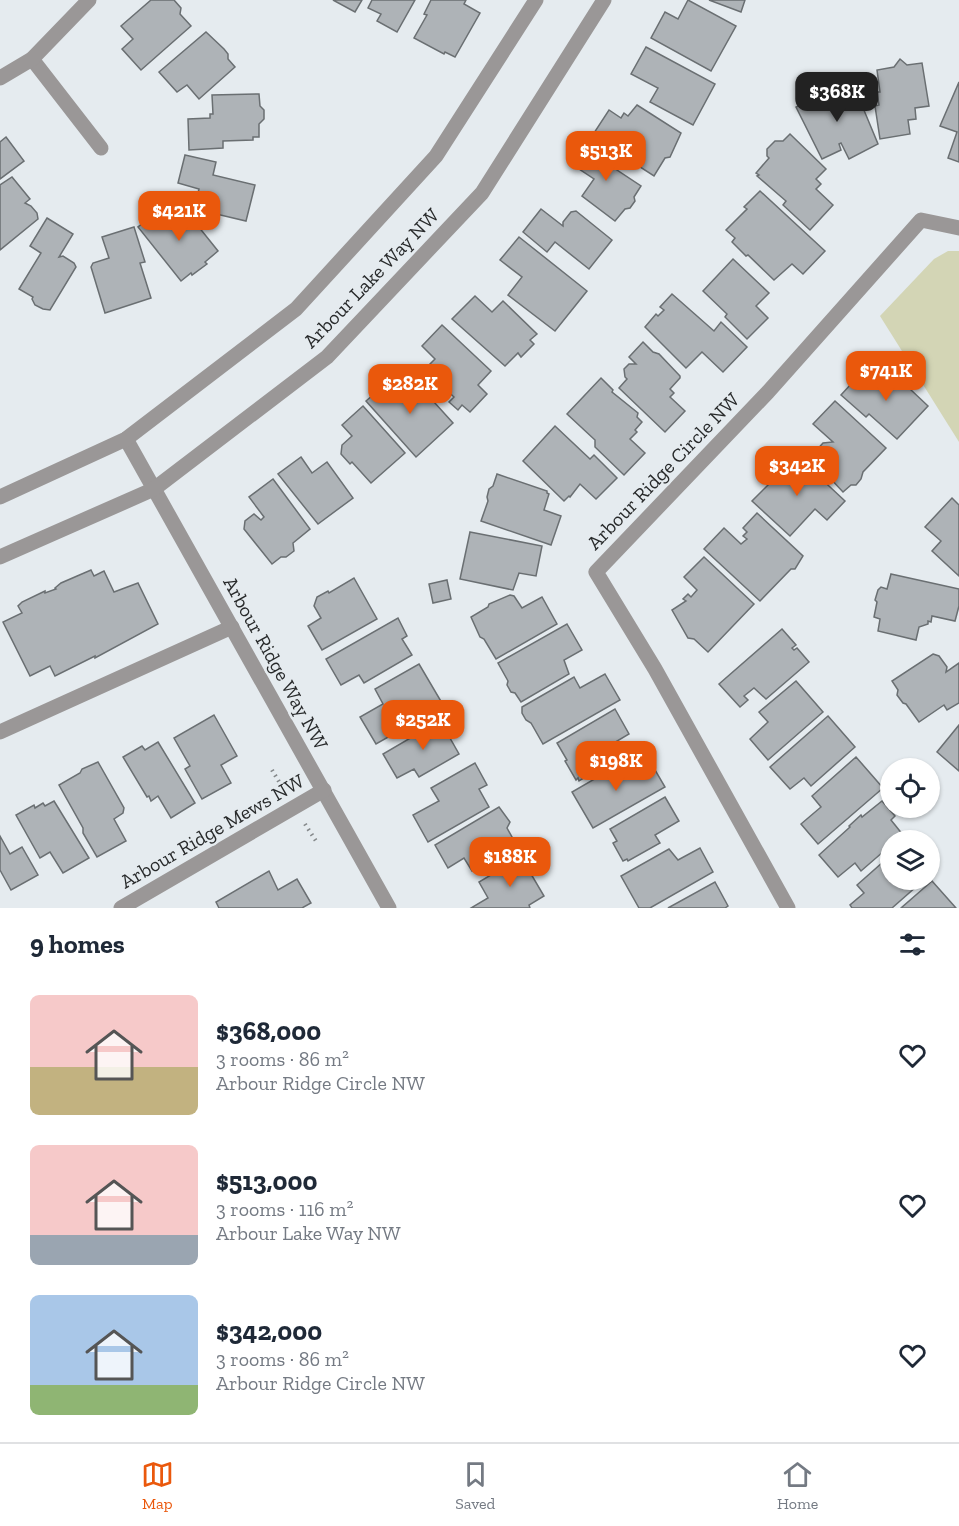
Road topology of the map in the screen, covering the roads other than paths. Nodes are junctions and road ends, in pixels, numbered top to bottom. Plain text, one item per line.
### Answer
1 (89, 0) edge
2 (536, 0) edge
3 (604, 0) edge
4 (32, 59) junction
5 (0, 78) edge
6 (102, 148) dead end
7 (959, 228) edge
8 (126, 440) junction
9 (154, 489) junction
10 (0, 497) edge
11 (0, 557) edge
12 (232, 627) junction
13 (0, 732) edge
14 (324, 790) junction
15 (121, 908) edge
16 (389, 908) edge
17 (788, 908) edge

1 - 4 street
2 - 8 street, Arbour Lake Way NW
3 - 9 street, Arbour Lake Way NW
4 - 5 street
4 - 6 street
7 - 17 street, Arbour Ridge Circle NW
8 - 9 street, Arbour Ridge Way NW
8 - 10 street, Arbour Lake Way NW
9 - 11 street, Arbour Lake Way NW
9 - 12 street, Arbour Ridge Way NW
12 - 13 street
12 - 14 street, Arbour Ridge Way NW
14 - 15 street, Arbour Ridge Mews NW
14 - 16 street, Arbour Ridge Way NW

